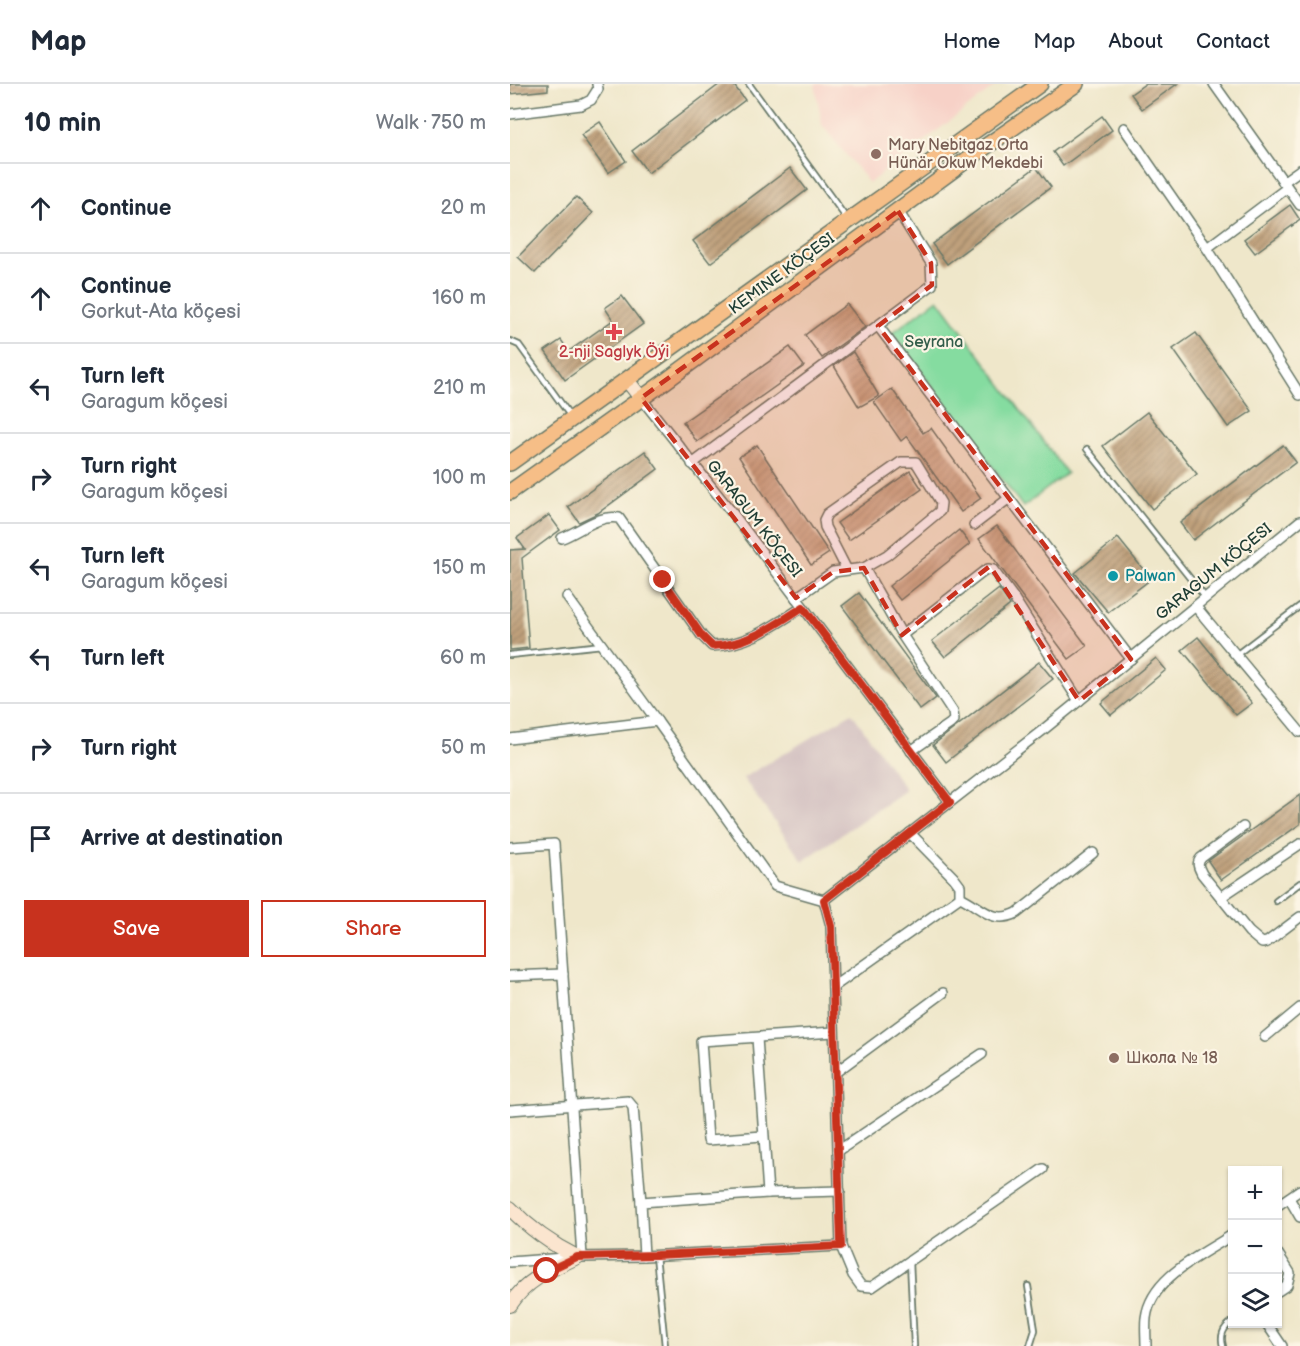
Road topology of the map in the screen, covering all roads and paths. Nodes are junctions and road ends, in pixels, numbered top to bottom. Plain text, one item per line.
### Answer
1 (748, 84) edge
2 (1040, 84) edge
3 (1076, 84) edge
4 (1214, 84) edge
5 (599, 86) edge
6 (510, 114) edge
7 (1124, 128) dead end
8 (1300, 170) edge
9 (1285, 185) junction
10 (1300, 205) edge
11 (898, 211) junction
12 (849, 221) junction
13 (863, 237) junction
14 (1207, 248) junction
15 (878, 326) junction
16 (510, 341) edge
17 (627, 380) junction
18 (1300, 395) edge
19 (641, 398) junction
20 (573, 419) junction
21 (1088, 449) dead end
22 (510, 464) edge
23 (692, 464) junction
24 (510, 492) edge
25 (1008, 499) junction
26 (974, 525) dead end
27 (1298, 526) edge
28 (562, 538) dead end
29 (864, 568) junction
30 (847, 570) junction
31 (567, 597) dead end
32 (1205, 597) junction
33 (796, 598) junction
34 (1300, 606) edge
35 (803, 607) junction
36 (1196, 607) junction
37 (902, 635) junction
38 (602, 645) junction
39 (510, 655) edge
40 (1236, 656) junction
41 (1131, 660) junction
42 (1079, 701) junction
43 (657, 721) junction
44 (1300, 732) edge
45 (510, 739) edge
46 (911, 751) junction
47 (950, 802) junction
48 (1243, 827) dead end
49 (910, 833) junction
50 (1300, 844) edge
51 (510, 847) edge
52 (1093, 853) dead end
53 (1300, 883) edge
54 (960, 897) junction
55 (1221, 897) junction
56 (824, 900) junction
57 (1276, 901) dead end
58 (1300, 917) edge
59 (563, 974) junction
60 (510, 976) edge
61 (833, 987) junction
62 (943, 993) dead end
63 (1300, 1008) edge
64 (834, 1032) junction
65 (1265, 1037) dead end
66 (757, 1038) junction
67 (982, 1054) dead end
68 (836, 1072) junction
69 (572, 1105) junction
70 (510, 1110) edge
71 (763, 1136) junction
72 (838, 1151) junction
73 (1043, 1169) dead end
74 (1300, 1190) edge
75 (840, 1191) junction
76 (768, 1193) junction
77 (1289, 1198) junction
78 (641, 1202) junction
79 (1282, 1202) edge
80 (510, 1208) edge
81 (1300, 1217) edge
82 (1228, 1238) edge
83 (841, 1246) junction
84 (656, 1255) junction
85 (580, 1256) junction
86 (644, 1256) junction
87 (1282, 1260) edge
88 (910, 1261) junction
89 (510, 1262) edge
90 (1028, 1286) dead end
91 (1282, 1288) edge
92 (510, 1305) edge
93 (1228, 1325) edge
94 (1270, 1328) edge
95 (665, 1346) edge
96 (914, 1346) edge
97 (1030, 1346) edge
98 (1146, 1346) edge
99 (1223, 1346) edge
100 (1282, 1346) edge

1 - 12 lane
2 - 12 main road, KEMINE KÖÇESI
3 - 11 main road, KEMINE KÖÇESI
4 - 9 street
5 - 6 street
7 - 14 street
8 - 9 street
9 - 10 street
9 - 14 street
11 - 13 main road, KEMINE KÖÇESI
11 - 15 street
12 - 13 street
12 - 17 main road, KEMINE KÖÇESI
13 - 19 main road, KEMINE KÖÇESI
14 - 18 street
15 - 23 street
15 - 25 street
16 - 20 lane
17 - 19 street
17 - 20 main road, KEMINE KÖÇESI
19 - 23 street, GARAGUM KÖÇESI
19 - 24 main road, KEMINE KÖÇESI
20 - 22 main road, KEMINE KÖÇESI
21 - 32 lane
23 - 33 street, GARAGUM KÖÇESI
25 - 26 street
25 - 41 street
27 - 32 street, GARAGUM KÖÇESI
28 - 35 street
29 - 30 street
29 - 30 street
29 - 37 street
30 - 33 street
31 - 38 street
32 - 36 street, GARAGUM KÖÇESI
33 - 35 street, GARAGUM KÖÇESI
34 - 40 lane
35 - 46 street, GARAGUM KÖÇESI
36 - 40 street
36 - 41 street, GARAGUM KÖÇESI
37 - 42 street
37 - 46 street
38 - 39 lane
38 - 43 street
40 - 44 street
41 - 42 street, GARAGUM KÖÇESI
42 - 47 street, GARAGUM KÖÇESI
43 - 45 street
43 - 56 street
46 - 47 street, GARAGUM KÖÇESI
47 - 49 street, GARAGUM KÖÇESI
48 - 55 street
49 - 54 street
49 - 56 street, GARAGUM KÖÇESI
50 - 55 street
51 - 59 street
52 - 54 street
53 - 57 lane
54 - 61 street
55 - 58 street
56 - 61 street
59 - 60 street
59 - 69 street
61 - 64 street
62 - 68 street
63 - 65 street
64 - 66 street
64 - 68 street
66 - 71 street
66 - 71 street
67 - 72 street
68 - 72 street
69 - 70 street
69 - 78 street
69 - 85 street
71 - 76 street
72 - 75 street
73 - 88 street
74 - 77 street
75 - 76 street
75 - 83 street
76 - 78 street
77 - 79 street
77 - 81 street
78 - 86 street
80 - 85 street
82 - 98 street
83 - 84 street
83 - 88 street
84 - 86 street
84 - 95 lane
85 - 86 street
85 - 89 street
85 - 92 street
87 - 91 street
88 - 96 lane
90 - 97 lane
93 - 99 lane
94 - 100 street

